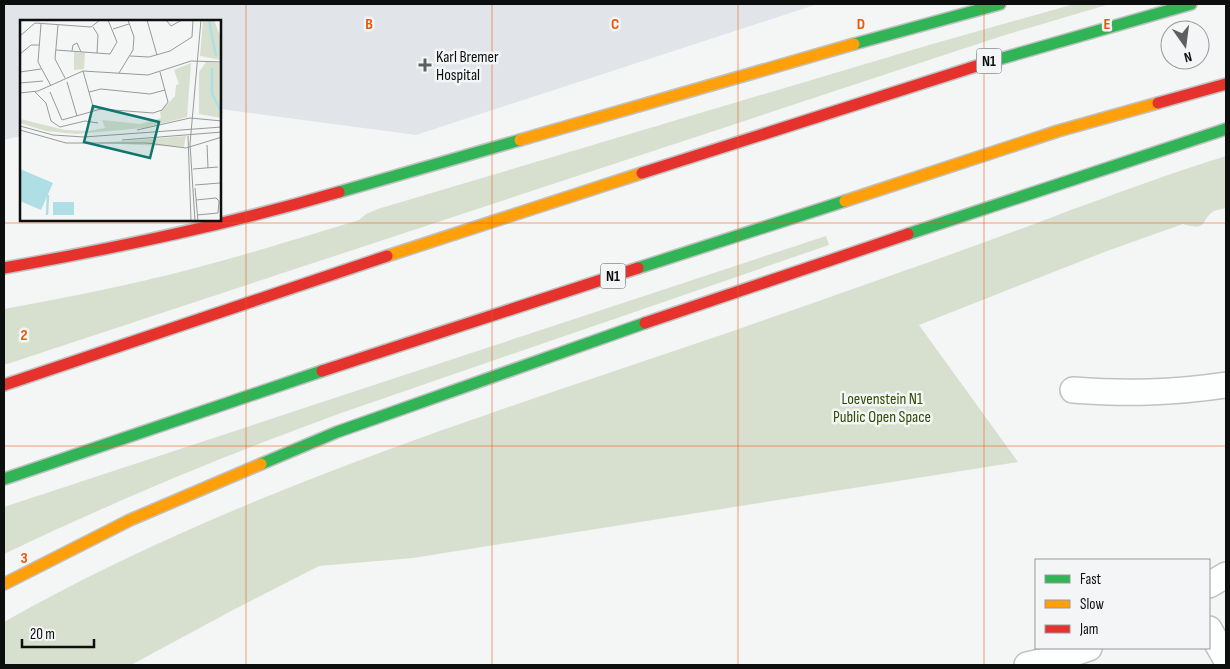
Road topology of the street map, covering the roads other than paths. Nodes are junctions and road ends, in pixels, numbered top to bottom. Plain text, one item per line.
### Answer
1 (1000, 4) edge
2 (1191, 4) edge
3 (1226, 84) edge
4 (1226, 129) edge
5 (4, 268) edge
6 (4, 384) edge
7 (1226, 385) edge
8 (1073, 390) dead end
9 (4, 479) edge
10 (1226, 575) edge
11 (4, 584) edge
12 (1210, 584) edge
13 (1210, 631) edge
14 (1087, 649) edge
15 (1226, 659) edge
16 (1027, 665) edge

1 - 5 highway
2 - 6 highway, N1
3 - 9 highway, N1
4 - 11 highway
7 - 8 street
10 - 12 street
13 - 15 street
14 - 16 street

